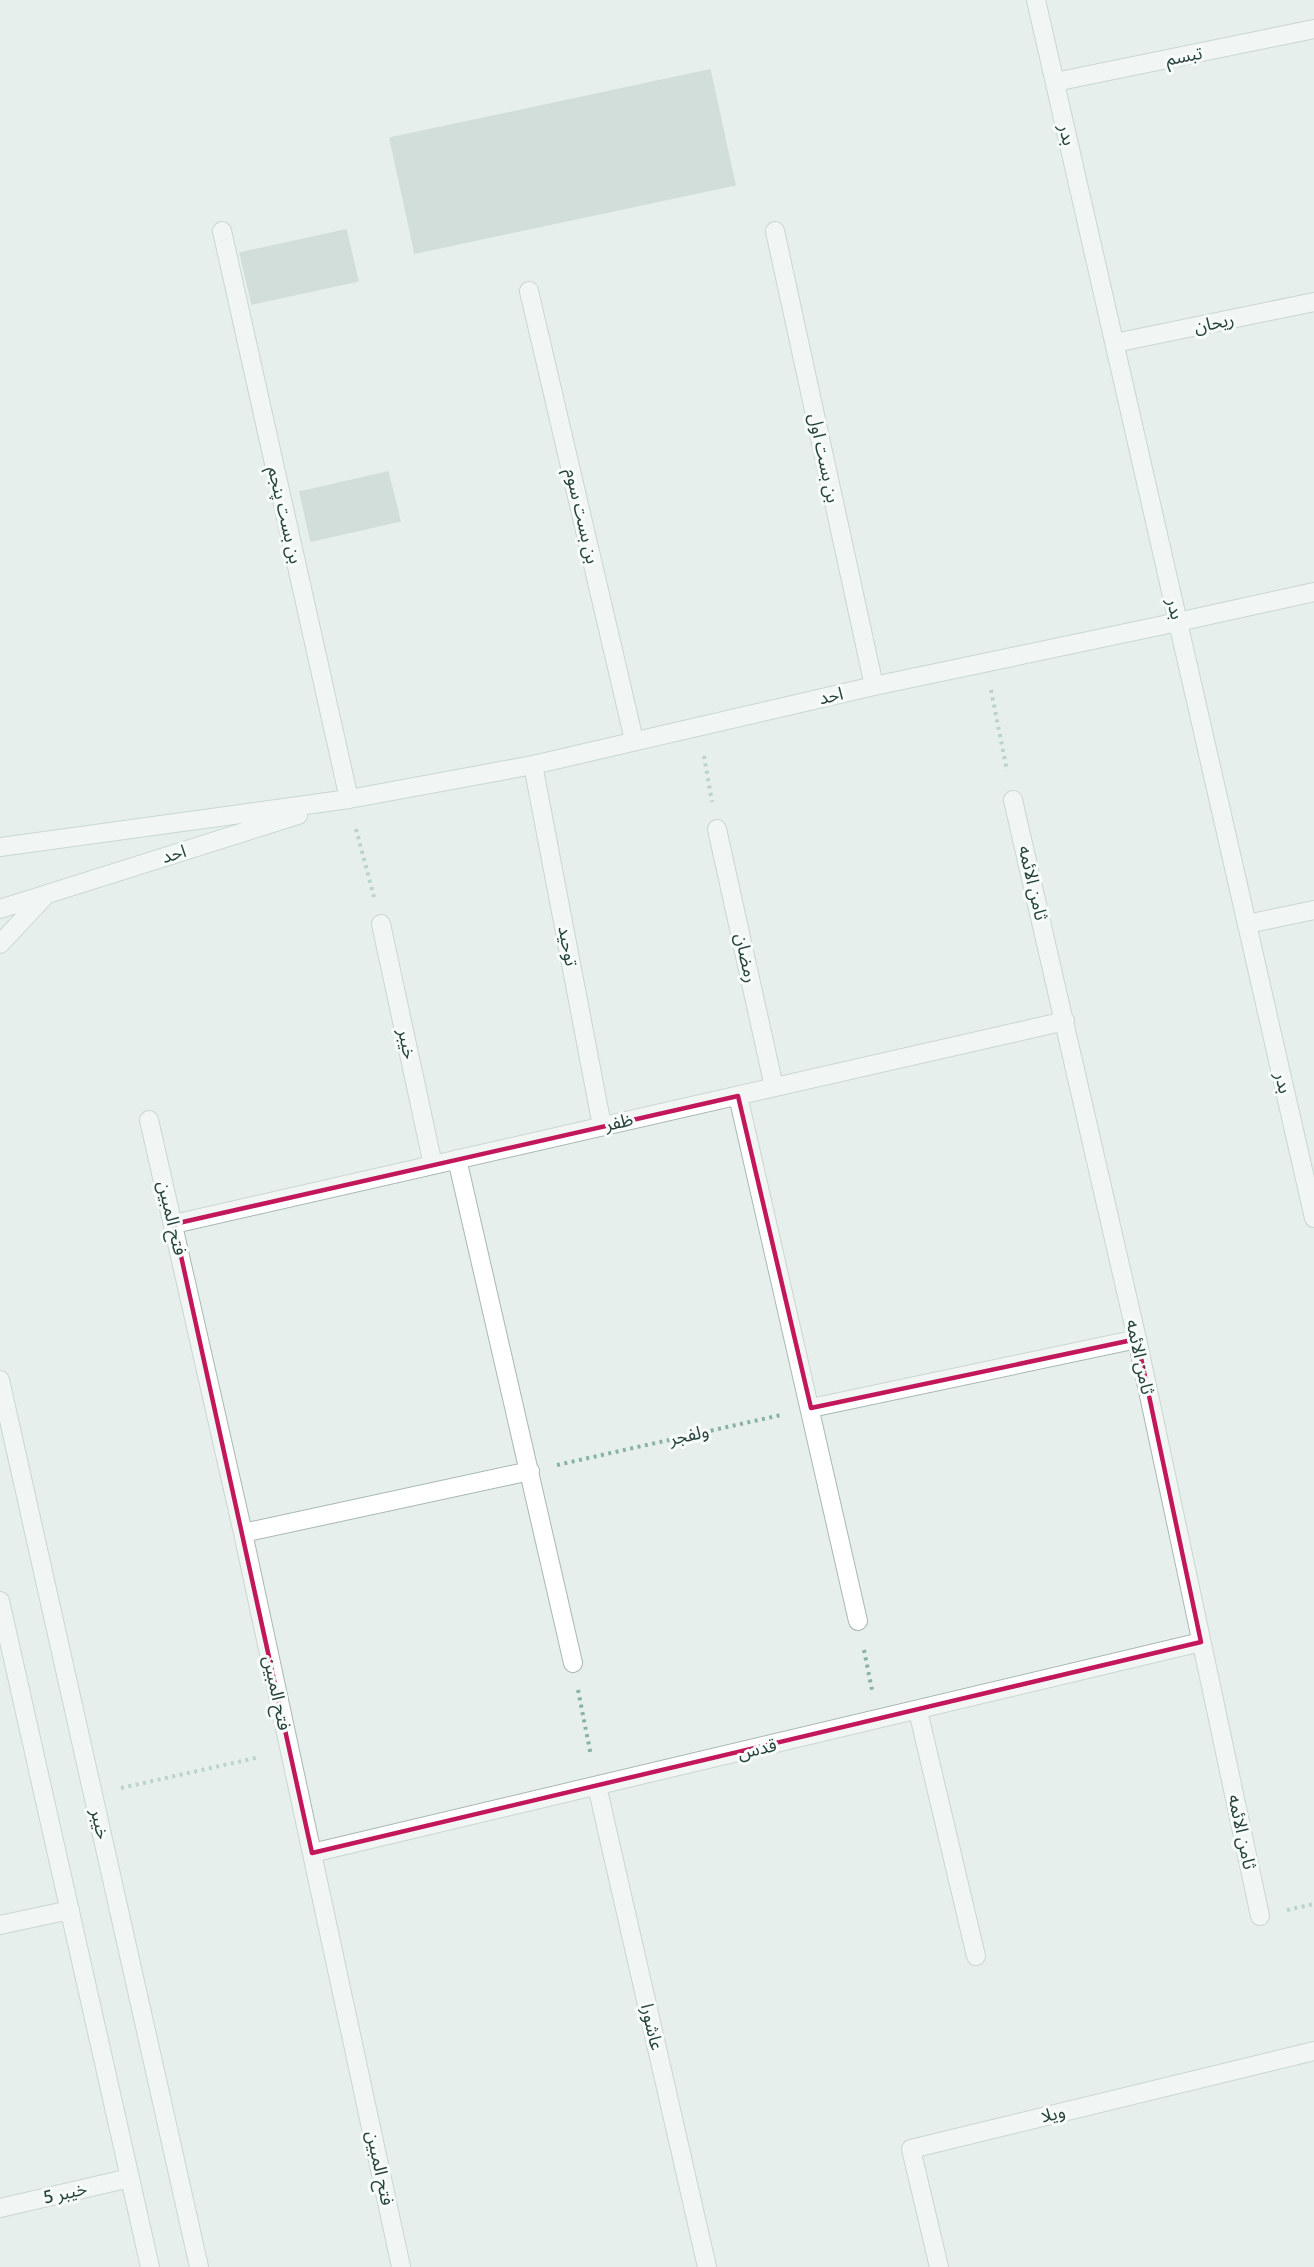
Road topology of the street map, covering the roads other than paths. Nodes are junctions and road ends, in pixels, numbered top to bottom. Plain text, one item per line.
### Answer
1 (1036, 0) edge
2 (1314, 29) edge
3 (1055, 82) junction
4 (222, 231) dead end
5 (775, 231) dead end
6 (530, 291) dead end
7 (1314, 302) edge
8 (1115, 343) junction
9 (1314, 592) edge
10 (1178, 622) junction
11 (874, 686) junction
12 (634, 740) junction
13 (533, 765) junction
14 (349, 799) junction
15 (1013, 800) road end
16 (717, 829) road end
17 (0, 847) edge
18 (48, 893) junction
19 (0, 909) edge
20 (1314, 910) edge
21 (381, 924) road end
22 (1247, 924) junction
23 (0, 944) edge
24 (1065, 1021) junction
25 (774, 1087) junction
26 (738, 1095) junction
27 (149, 1120) dead end
28 (602, 1126) junction
29 (457, 1160) junction
30 (433, 1165) junction
31 (1309, 1177) edge
32 (1314, 1218) edge
33 (174, 1224) junction
34 (1137, 1340) junction
35 (0, 1380) edge
36 (811, 1408) junction
37 (530, 1471) junction
38 (243, 1533) junction
39 (1, 1606) edge
40 (858, 1621) road end
41 (1201, 1642) junction
42 (573, 1663) road end
43 (918, 1711) junction
44 (597, 1786) junction
45 (312, 1853) junction
46 (69, 1910) junction
47 (1260, 1916) dead end
48 (0, 1925) edge
49 (976, 1956) dead end
50 (1314, 2051) edge
51 (130, 2178) junction
52 (0, 2208) edge
53 (150, 2267) edge
54 (199, 2267) edge
55 (401, 2267) edge
56 (706, 2267) edge
57 (939, 2267) edge

1 - 3 street, بدر
2 - 3 street, تبسم
3 - 8 street, بدر
4 - 14 street, بن بست پنجم
5 - 11 street, بن بست اول
6 - 12 street, بن بست سوم
7 - 8 street, ریحان
8 - 10 street, بدر
9 - 10 street, احد
10 - 11 street, احد
10 - 22 street, بدر
11 - 12 street, احد
12 - 13 street, احد
13 - 14 street, احد
13 - 28 street, توحید
14 - 17 street, احد
14 - 18 street, احد
15 - 24 street, ثامن الائمه
16 - 25 street, رمضان
18 - 19 street, احد
18 - 23 street
20 - 22 street
21 - 30 street, خیبر
22 - 31 street, بدر
24 - 25 street, ظفر
24 - 34 street, ثامن الائمه
25 - 26 street, ظفر
26 - 28 street, ظفر
26 - 36 street
27 - 33 street, فتح المبین
28 - 29 street, ظفر
29 - 30 street, ظفر
29 - 37 street
30 - 33 street, ظفر
31 - 32 street, بدر
33 - 38 street, فتح المبین
34 - 36 street
34 - 41 street, ثامن الائمه
35 - 54 street, خیبر
36 - 40 street
37 - 38 street
37 - 42 street
38 - 45 street, فتح المبین
39 - 46 street
41 - 43 street, قدس
41 - 47 street, ثامن الائمه
43 - 44 street, قدس
43 - 49 street
44 - 45 street, قدس
44 - 56 street, عاشورا
45 - 55 street, فتح المبین
46 - 48 street
46 - 51 street
50 - 57 street, ویلا
51 - 52 street, خیبر 5
51 - 53 street

